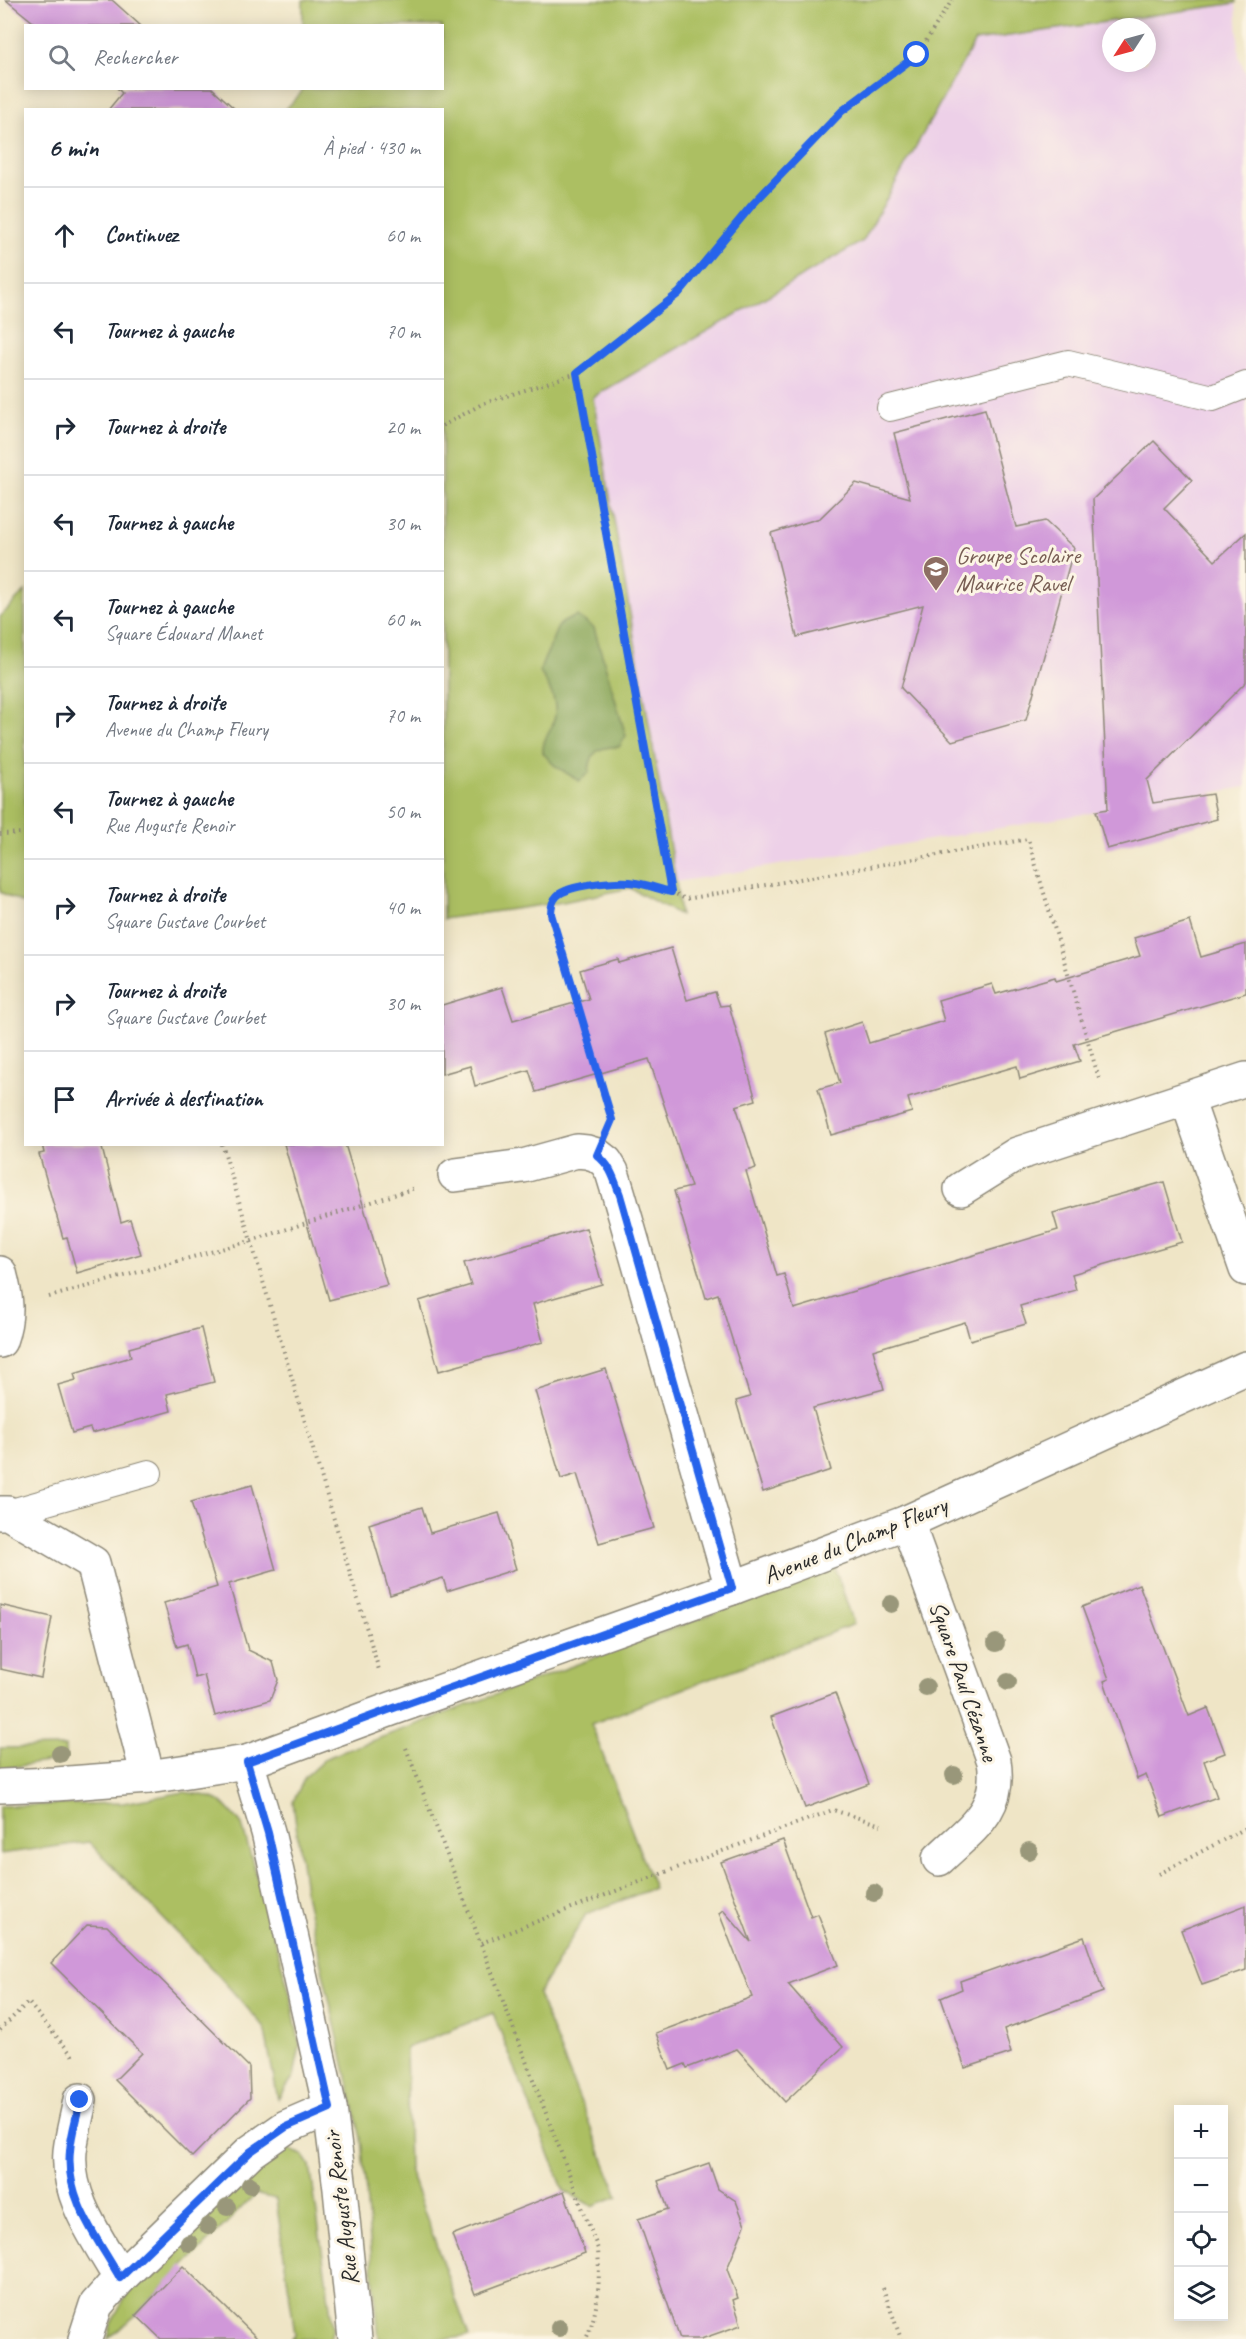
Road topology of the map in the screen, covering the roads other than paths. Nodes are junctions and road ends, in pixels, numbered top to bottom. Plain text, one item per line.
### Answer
1 (1246, 384) edge
2 (890, 408) dead end
3 (1246, 1079) edge
4 (1187, 1099) junction
5 (454, 1175) dead end
6 (961, 1189) dead end
7 (1246, 1269) edge
8 (0, 1273) edge
9 (0, 1341) edge
10 (1246, 1368) edge
11 (149, 1473) dead end
12 (3, 1508) edge
13 (907, 1522) junction
14 (732, 1588) junction
15 (247, 1762) junction
16 (148, 1777) junction
17 (0, 1786) edge
18 (939, 1859) dead end
19 (80, 2100) road end
20 (330, 2108) junction
21 (120, 2278) junction
22 (85, 2339) edge
23 (355, 2339) edge

1 - 2 lane
3 - 4 street
4 - 6 street
4 - 7 street
5 - 14 street
8 - 9 street
10 - 13 street, Avenue du Champ Fleury
11 - 12 lane
12 - 16 street
13 - 14 street, Avenue du Champ Fleury
13 - 18 street, Square Paul Cézanne
14 - 15 street, Avenue du Champ Fleury
15 - 16 street, Avenue du Champ Fleury
15 - 20 street, Rue Auguste Renoir
16 - 17 street, Avenue du Champ Fleury
19 - 21 street
20 - 21 street
20 - 23 street, Rue Auguste Renoir
21 - 22 street

